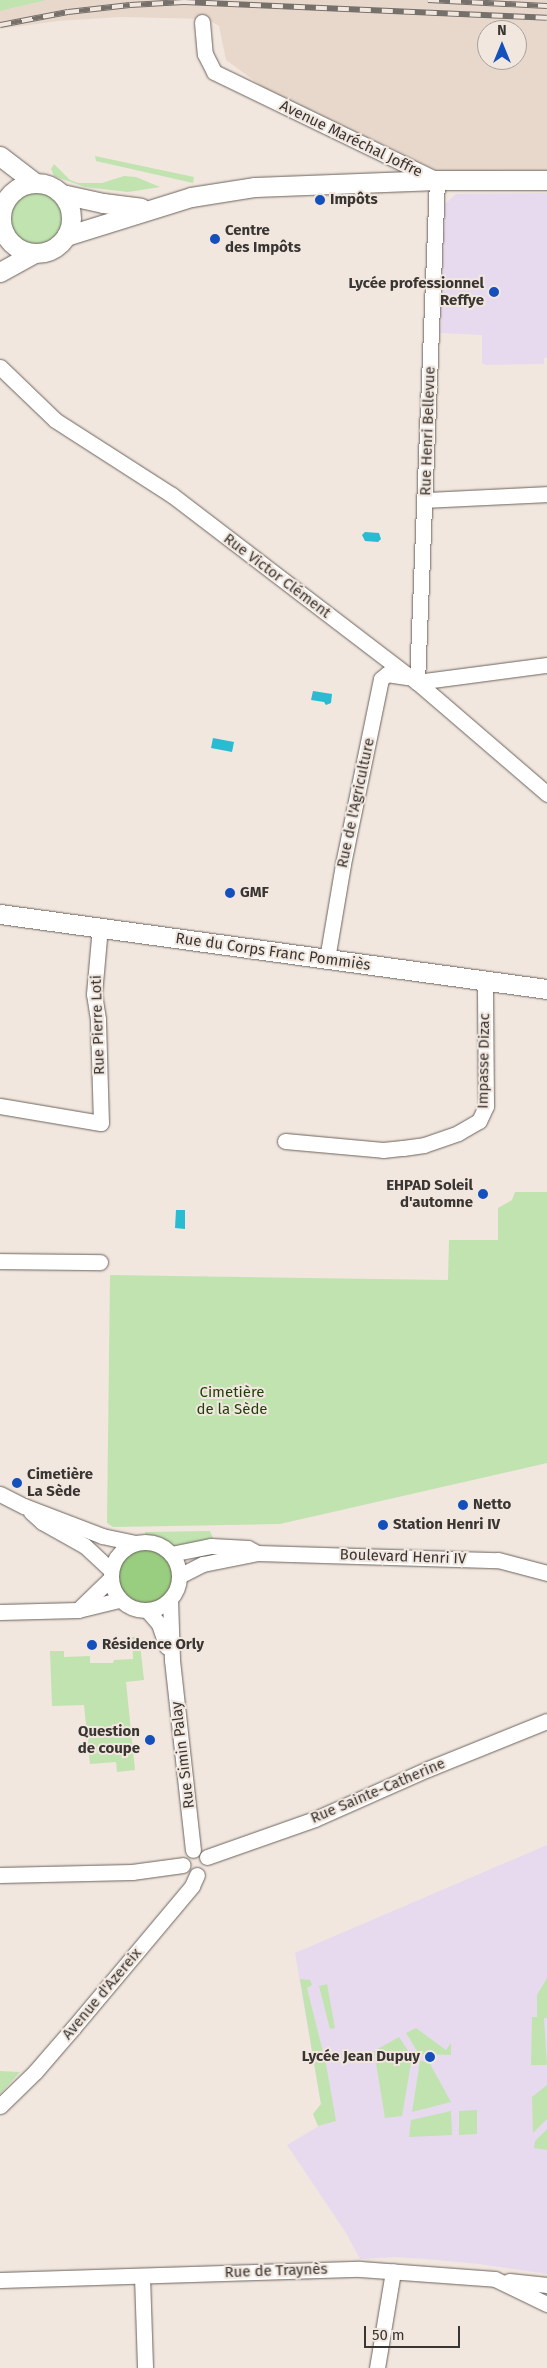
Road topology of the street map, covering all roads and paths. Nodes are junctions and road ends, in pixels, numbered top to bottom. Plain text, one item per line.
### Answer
1 (202, 22) dead end
2 (0, 156) edge
3 (436, 180) junction
4 (547, 180) edge
5 (35, 183) junction
6 (62, 194) junction
7 (2, 199) edge
8 (153, 207) junction
9 (1, 230) edge
10 (66, 236) junction
11 (34, 253) junction
12 (0, 272) edge
13 (0, 367) edge
14 (547, 494) edge
15 (425, 500) junction
16 (547, 664) edge
17 (414, 680) junction
18 (547, 794) edge
19 (0, 914) edge
20 (100, 928) junction
21 (326, 959) junction
22 (485, 979) junction
23 (547, 989) edge
24 (0, 1106) edge
25 (286, 1141) dead end
26 (0, 1261) edge
27 (100, 1262) dead end
28 (0, 1494) edge
29 (24, 1506) junction
30 (134, 1543) junction
31 (257, 1553) junction
32 (171, 1554) junction
33 (547, 1573) edge
34 (110, 1574) junction
35 (179, 1576) junction
36 (170, 1599) junction
37 (119, 1600) junction
38 (78, 1610) junction
39 (146, 1610) junction
40 (0, 1612) edge
41 (172, 1660) junction
42 (547, 1721) edge
43 (200, 1854) junction
44 (183, 1865) junction
45 (0, 1875) edge
46 (197, 1875) junction
47 (0, 2106) edge
48 (393, 2271) junction
49 (142, 2276) junction
50 (495, 2279) junction
51 (0, 2280) edge
52 (547, 2285) edge
53 (547, 2304) edge
54 (145, 2368) edge
55 (377, 2368) edge

1 - 3 street, Avenue Maréchal Joffre
2 - 5 main road
3 - 4 main road, Avenue Maréchal Joffre
3 - 8 main road
3 - 15 street, Rue Henri Bellevue
5 - 6 main road
5 - 7 main road
6 - 8 main road
6 - 10 main road
7 - 9 main road
8 - 10 main road
9 - 11 main road
10 - 11 main road
11 - 12 main road
13 - 17 street, Rue Victor Clément
14 - 15 street
15 - 17 street, Rue Henri Bellevue
16 - 17 street, Rue de l'Agriculture
17 - 18 street, Rue Victor Clément
17 - 21 street, Rue de l'Agriculture
19 - 20 main road, Rue du Corps Franc Pommiès
20 - 21 main road, Rue du Corps Franc Pommiès
20 - 24 street, Rue Pierre Loti
21 - 22 main road, Rue du Corps Franc Pommiès
22 - 23 main road, Rue du Corps Franc Pommiès
22 - 25 street, Impasse Dizac
26 - 27 street
28 - 29 street
29 - 30 street
29 - 34 street
30 - 32 street
30 - 34 street
31 - 32 street, Boulevard Henri IV
31 - 33 street, Boulevard Henri IV
31 - 35 street, Boulevard Henri IV
32 - 35 street
34 - 37 street
34 - 38 street
35 - 36 street
36 - 39 street
36 - 41 street, Rue Simin Palay
37 - 38 street
37 - 39 street
38 - 40 street
39 - 41 street, Rue Simin Palay
41 - 43 street, Rue Simin Palay
42 - 43 street, Rue Sainte-Catherine
43 - 44 street
43 - 46 street
44 - 45 street
44 - 46 street
46 - 47 street, Avenue d'Azereix
48 - 49 street, Rue de Traynès
48 - 50 street, Rue de Traynès
48 - 55 street
49 - 51 street, Rue de Traynès
49 - 54 street
50 - 52 street
50 - 53 street, Rue de Traynès

